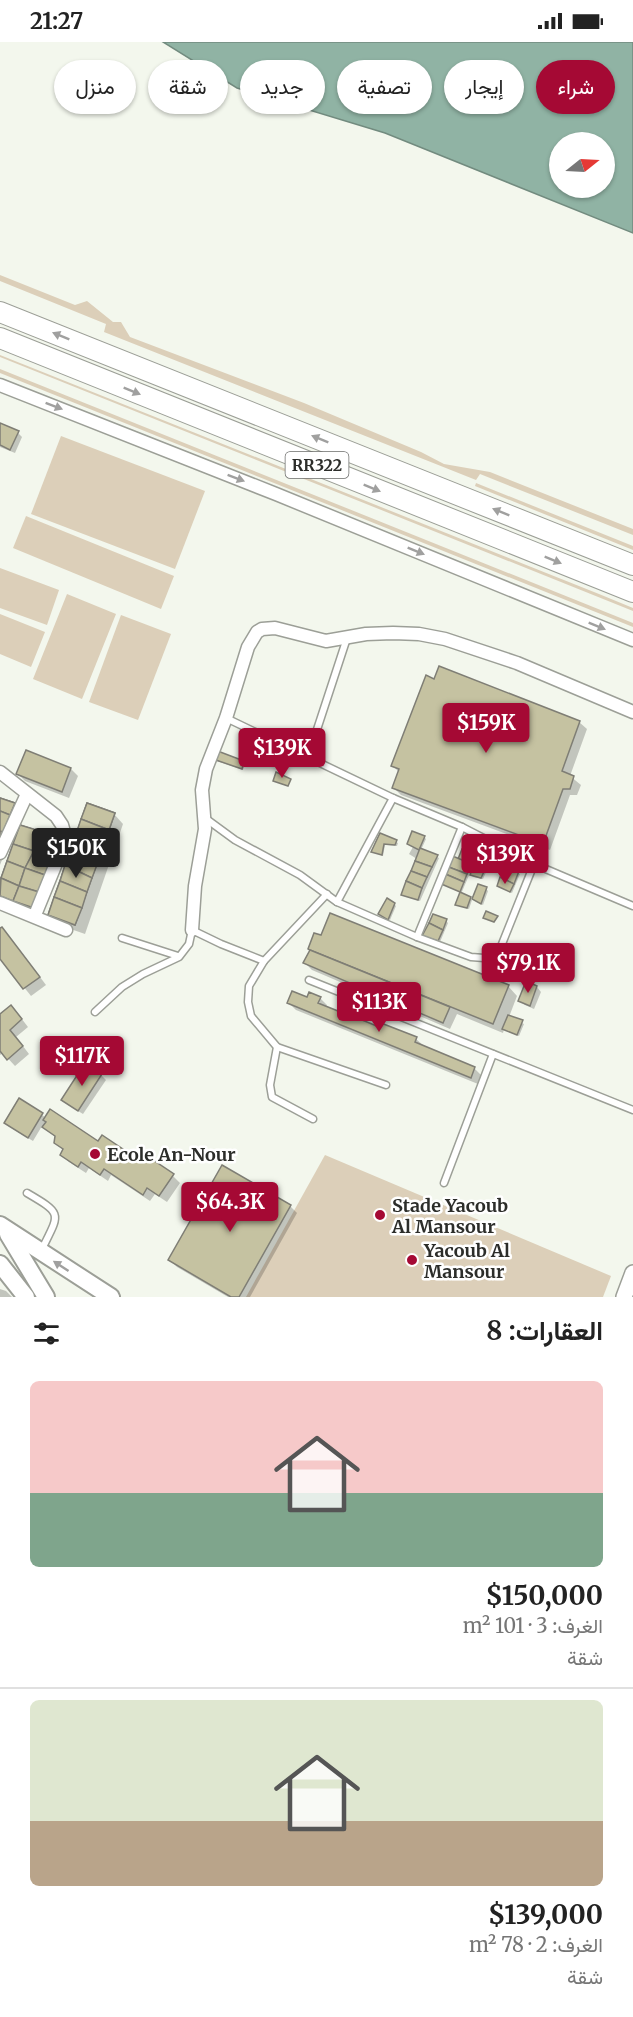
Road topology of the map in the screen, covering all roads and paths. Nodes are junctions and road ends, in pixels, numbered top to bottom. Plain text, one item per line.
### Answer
1 (0, 312) edge
2 (0, 338) edge
3 (0, 385) edge
4 (633, 565) edge
5 (633, 592) edge
6 (347, 638) junction
7 (633, 640) edge
8 (633, 712) edge
9 (226, 718) junction
10 (308, 758) junction
11 (0, 772) edge
12 (27, 794) junction
13 (393, 798) junction
14 (204, 817) junction
15 (462, 827) junction
16 (0, 853) edge
17 (534, 864) junction
18 (327, 894) junction
19 (337, 902) junction
20 (0, 903) edge
21 (633, 906) edge
22 (34, 915) junction
23 (66, 930) dead end
24 (192, 930) junction
25 (417, 937) junction
26 (122, 938) dead end
27 (179, 957) junction
28 (264, 961) junction
29 (309, 980) dead end
30 (95, 1012) dead end
31 (278, 1047) junction
32 (493, 1054) junction
33 (386, 1084) dead end
34 (633, 1110) edge
35 (313, 1119) dead end
36 (444, 1183) dead end
37 (27, 1193) dead end
38 (2, 1227) edge
39 (40, 1252) junction
40 (0, 1264) edge
41 (633, 1273) edge
42 (26, 1297) edge
43 (46, 1297) edge
44 (111, 1297) edge
45 (624, 1297) edge

4 -> 1 main road, RR322
2 -> 5 main road, RR322
3 -> 7 street
6 - 8 street
6 - 9 street
6 - 10 lane
9 - 10 lane
9 - 14 street
10 - 13 lane
11 - 12 street
12 - 16 street
12 - 22 street
13 - 15 lane
13 - 19 lane
14 - 18 lane
14 - 24 street
15 - 17 lane
15 - 25 lane
17 - 21 lane
17 - 25 lane
18 - 19 lane
18 - 28 lane
19 - 25 lane
20 - 22 street
22 - 23 street
24 - 27 lane
24 - 28 lane
26 - 27 lane
27 - 30 lane
28 - 31 lane
29 - 32 lane
31 - 33 lane
31 - 35 lane
32 - 34 lane
32 - 36 lane
37 - 39 lane
38 - 39 main road
38 - 43 main road
44 -> 39 main road
40 - 42 main road
41 - 45 street

